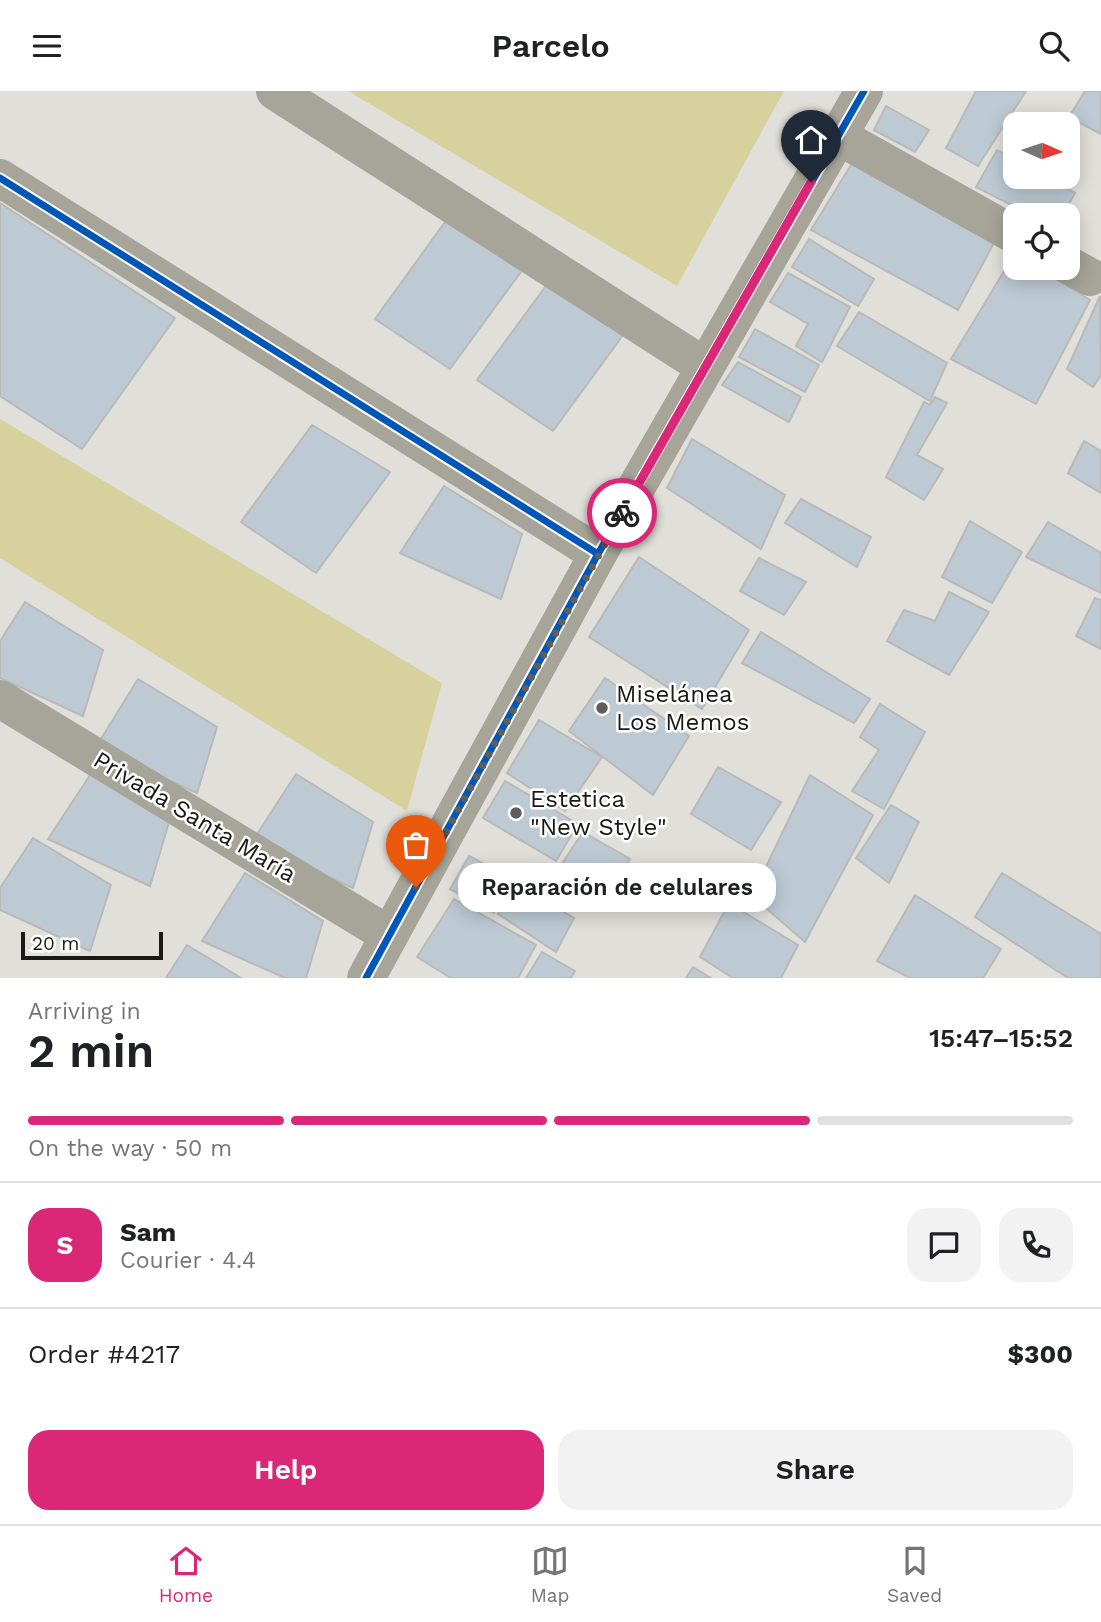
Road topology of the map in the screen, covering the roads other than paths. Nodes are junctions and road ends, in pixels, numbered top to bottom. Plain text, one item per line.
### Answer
1 (275, 91) edge
2 (864, 91) edge
3 (838, 136) junction
4 (0, 178) edge
5 (1003, 228) edge
6 (704, 366) junction
7 (598, 554) junction
8 (0, 699) edge
9 (389, 935) junction
10 (366, 978) edge

1 - 6 street
2 - 3 street
3 - 5 street
3 - 6 street
4 - 7 street
6 - 7 street
7 - 9 street
8 - 9 street, Privada Santa María
9 - 10 street

